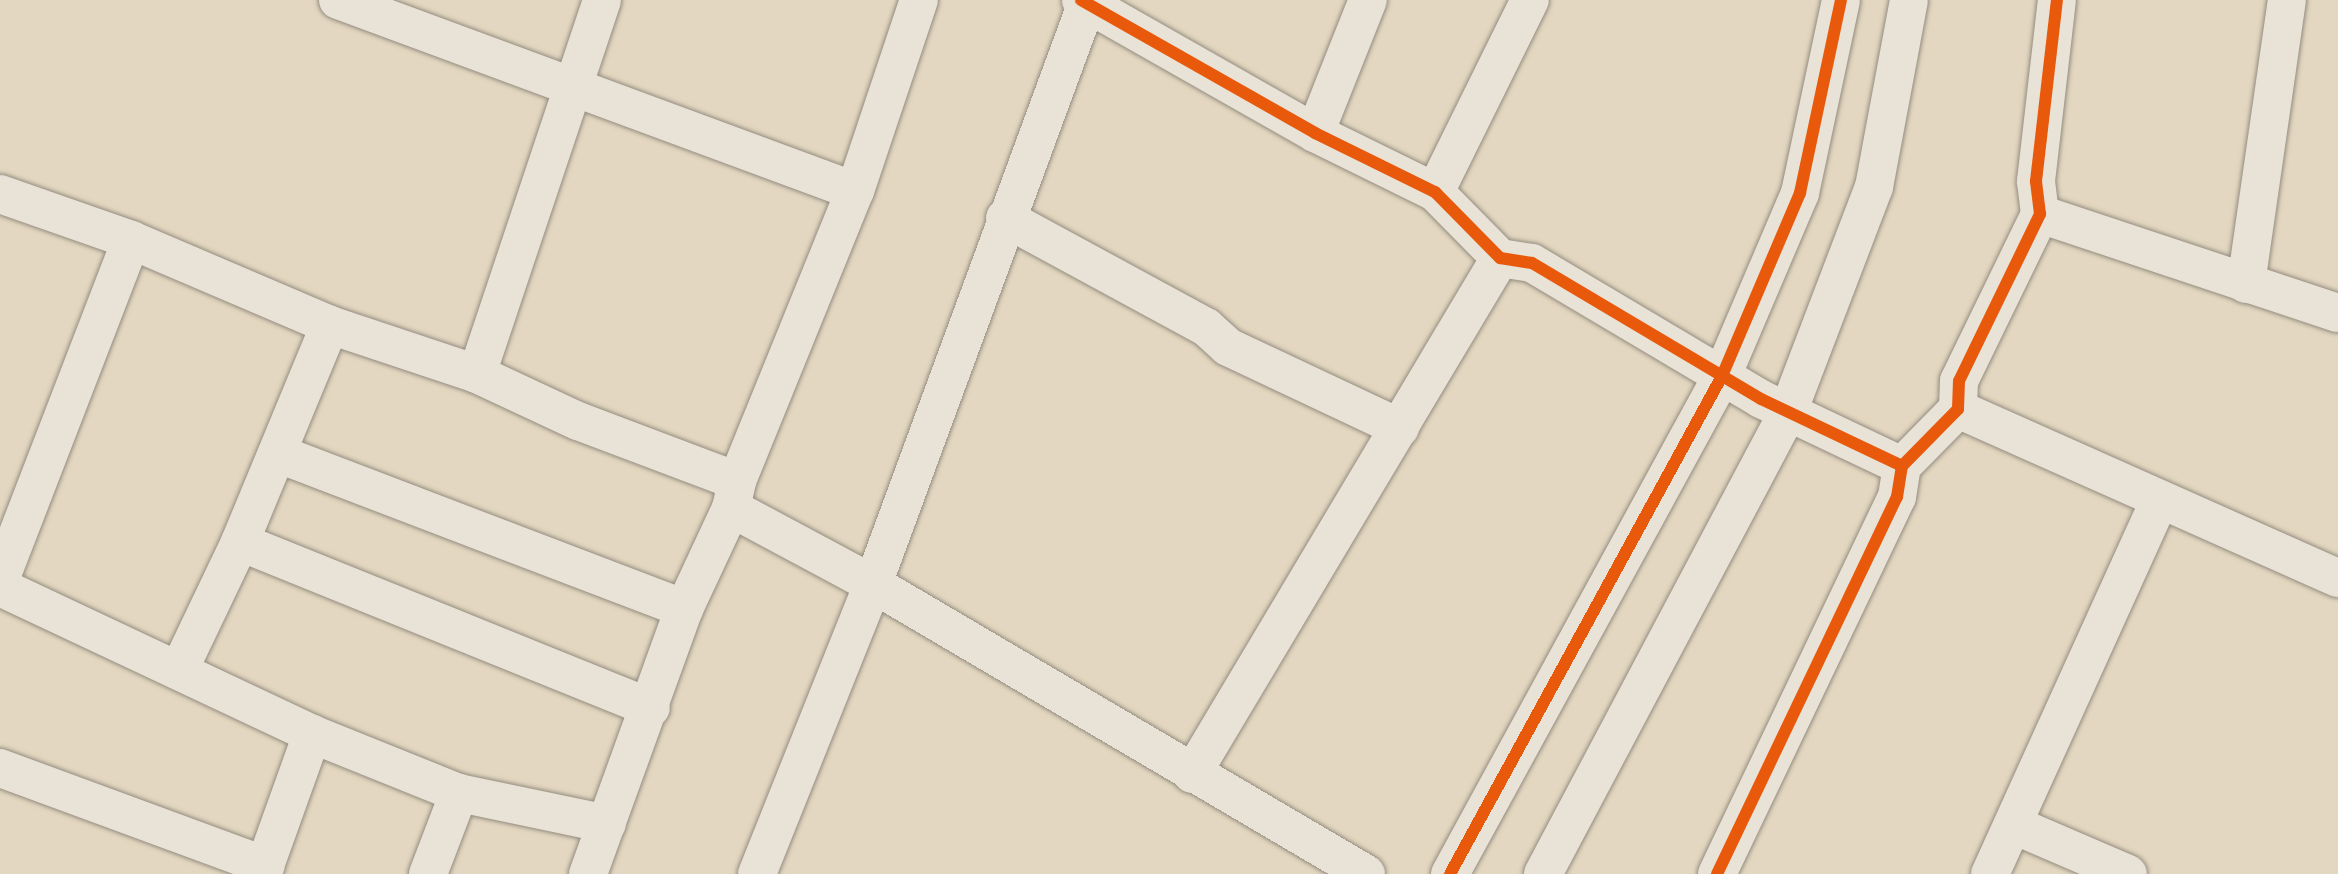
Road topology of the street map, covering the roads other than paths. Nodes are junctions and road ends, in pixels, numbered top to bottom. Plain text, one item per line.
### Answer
1 (338, 0) edge
2 (602, 0) edge
3 (919, 0) edge
4 (1368, 0) edge
5 (1530, 0) edge
6 (1841, 0) edge
7 (1909, 0) edge
8 (2057, 0) edge
9 (2287, 0) edge
10 (1086, 1) edge
11 (570, 86) junction
12 (1315, 133) junction
13 (855, 191) junction
14 (1435, 192) junction
15 (0, 194) edge
16 (2040, 214) junction
17 (1005, 218) junction
18 (131, 240) junction
19 (1500, 258) junction
20 (2246, 284) junction
21 (2338, 313) edge
22 (330, 325) junction
23 (477, 374) junction
24 (1722, 376) junction
25 (1958, 409) junction
26 (1788, 412) junction
27 (1400, 428) junction
28 (279, 454) junction
29 (1902, 466) junction
30 (734, 494) junction
31 (2159, 501) junction
32 (240, 542) junction
33 (2338, 578) edge
34 (0, 580) edge
35 (873, 584) junction
36 (0, 587) edge
37 (684, 609) junction
38 (180, 668) junction
39 (651, 708) junction
40 (312, 734) junction
41 (0, 768) edge
42 (1192, 774) junction
43 (459, 793) junction
44 (607, 824) junction
45 (2014, 825) junction
46 (264, 870) edge
47 (428, 874) edge
48 (588, 874) edge
49 (757, 874) edge
50 (1366, 874) edge
51 (1450, 874) edge
52 (1543, 874) edge
53 (1717, 874) edge
54 (1990, 874) edge
55 (2128, 874) edge

1 - 11 street
2 - 11 street
3 - 13 street
4 - 12 street
5 - 14 street
6 - 24 street
7 - 26 street
8 - 16 street
9 - 20 street
10 - 12 street
10 - 17 street
11 - 13 street
11 - 23 street
12 - 14 street
13 - 30 street
14 - 19 street
15 - 18 street
16 - 20 street
16 - 25 street
17 - 27 street
17 - 35 street
18 - 22 street
18 - 34 street
19 - 24 street
19 - 27 street
20 - 21 street
22 - 23 street
22 - 28 street
23 - 30 street
24 - 26 street
24 - 51 street
25 - 29 street
25 - 31 street
26 - 29 street
26 - 52 street
27 - 42 street
28 - 32 street
28 - 37 street
29 - 53 street
30 - 35 street
30 - 37 street
31 - 33 street
31 - 45 street
32 - 38 street
32 - 39 street
35 - 42 street
35 - 49 street
36 - 38 street
37 - 39 street
38 - 40 street
39 - 44 street
40 - 43 street
40 - 46 street
41 - 46 street
42 - 50 street
43 - 44 street
43 - 47 street
44 - 48 street
45 - 54 street
45 - 55 street

